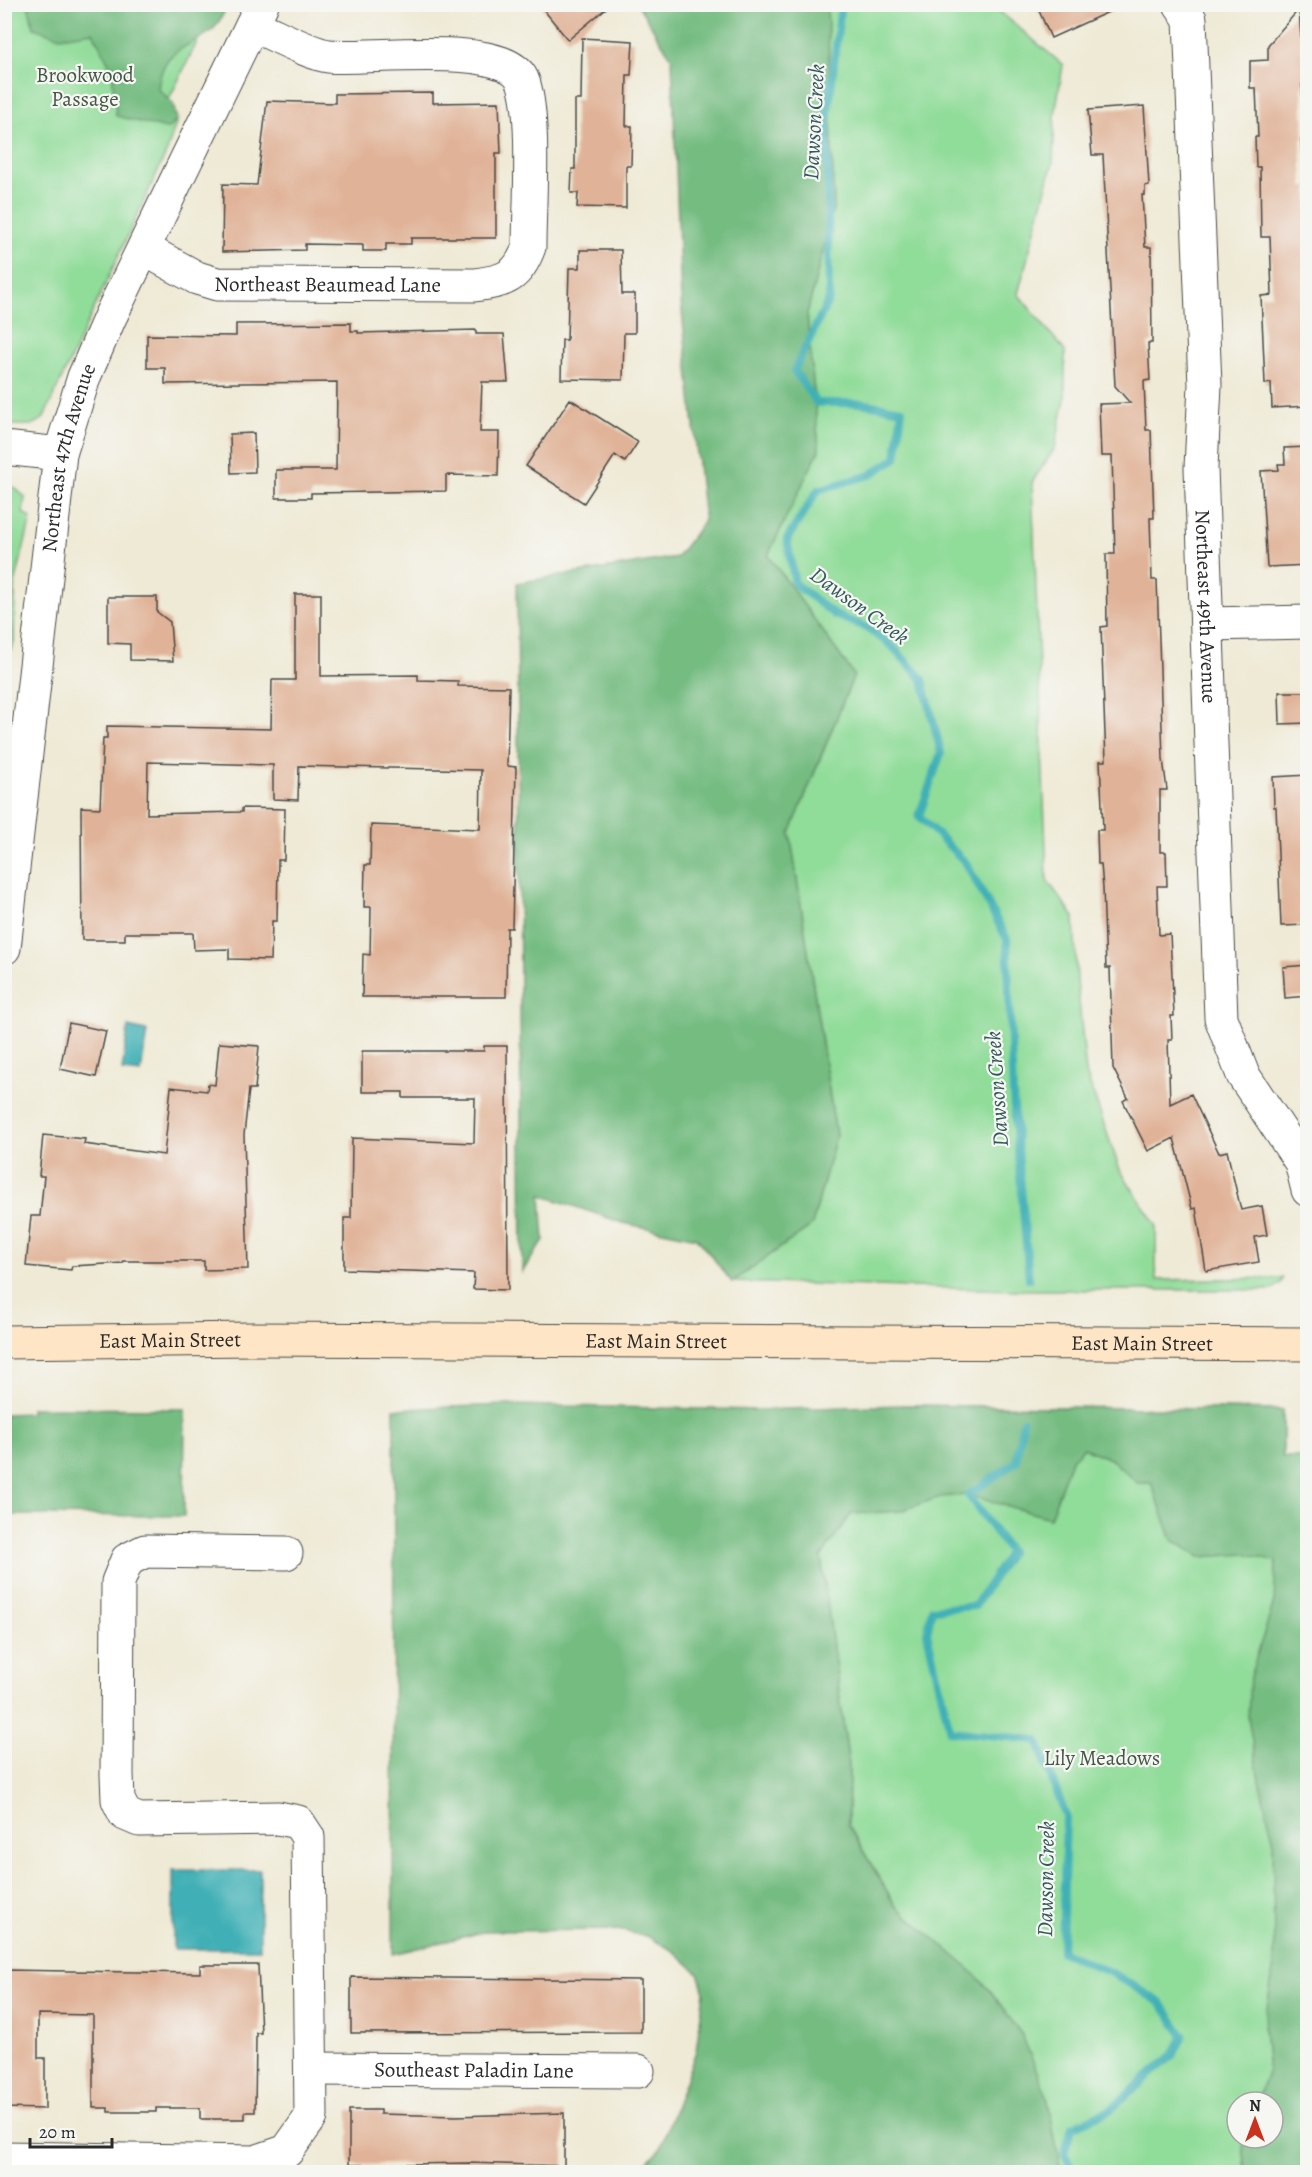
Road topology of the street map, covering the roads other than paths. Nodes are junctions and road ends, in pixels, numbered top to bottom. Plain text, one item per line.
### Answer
1 (1180, 4) edge
2 (257, 15) edge
3 (144, 249) junction
4 (4, 448) edge
5 (60, 454) junction
6 (1308, 622) edge
7 (1207, 624) junction
8 (4, 948) edge
9 (1308, 1190) edge
10 (4, 1342) edge
11 (1308, 1344) edge
12 (286, 1553) dead end
13 (312, 2069) junction
14 (638, 2071) dead end
15 (4, 2158) edge
16 (256, 2167) edge

1 - 7 street, Northeast 49th Avenue
2 - 3 street, Northeast 47th Avenue
2 - 3 street, Northeast Beaumead Lane
3 - 5 street, Northeast 47th Avenue
4 - 5 street
5 - 8 street, Northeast 47th Avenue
6 - 7 street
7 - 9 street, Northeast 49th Avenue
10 - 11 main road, East Main Street
12 - 13 street
13 - 14 street, Southeast Paladin Lane
13 - 16 street
15 - 16 street

